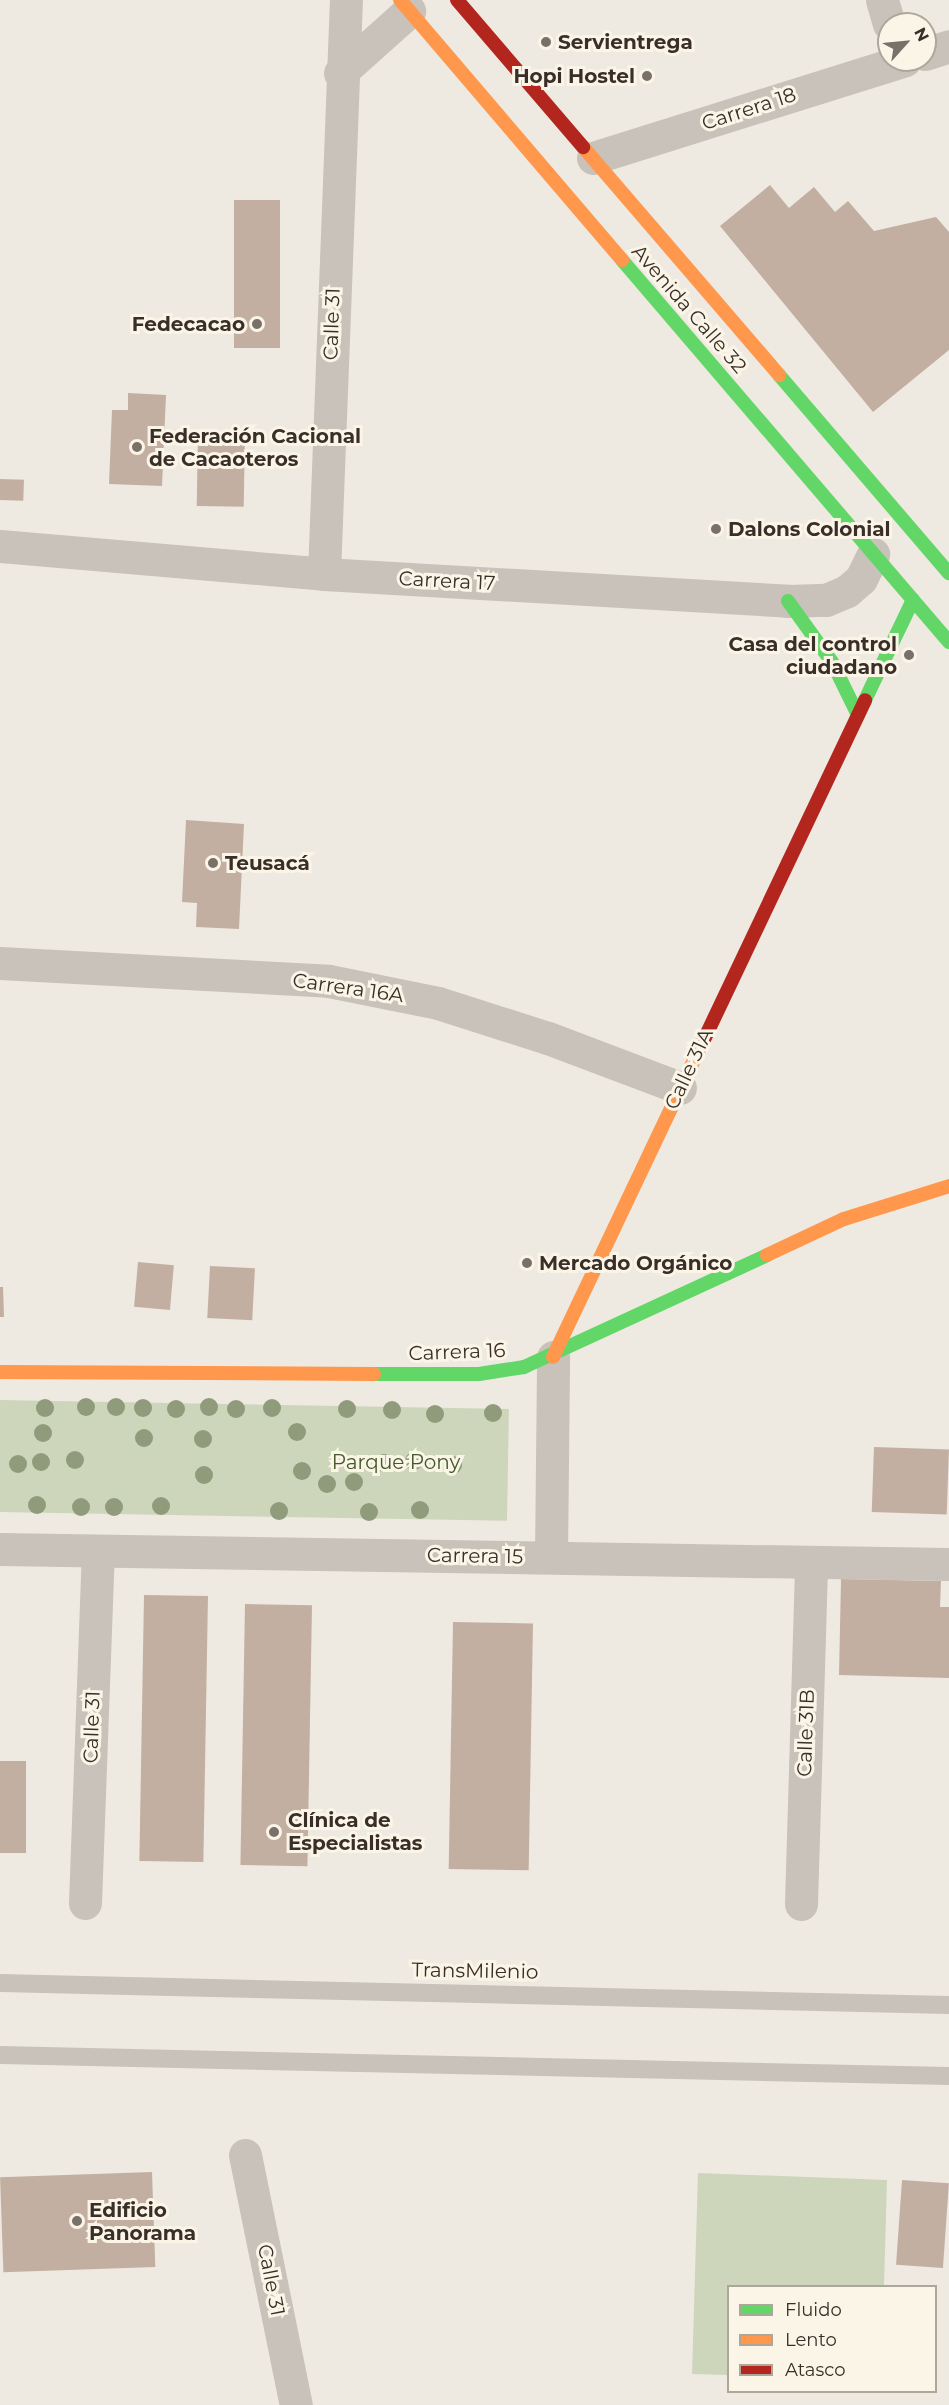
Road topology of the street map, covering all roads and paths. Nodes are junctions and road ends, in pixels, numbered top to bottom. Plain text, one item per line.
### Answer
1 (346, 0) edge
2 (457, 0) edge
3 (404, 5) edge
4 (877, 69) edge
5 (340, 73) junction
6 (593, 158) junction
7 (0, 546) edge
8 (873, 554) junction
9 (949, 573) edge
10 (324, 574) junction
11 (940, 585) edge
12 (913, 600) junction
13 (788, 602) junction
14 (949, 642) edge
15 (858, 715) junction
16 (0, 963) edge
17 (680, 1088) junction
18 (949, 1186) edge
19 (553, 1357) junction
20 (0, 1372) edge
21 (0, 1549) edge
22 (98, 1551) junction
23 (550, 1557) junction
24 (811, 1562) junction
25 (949, 1564) edge
26 (85, 1903) dead end
27 (801, 1904) dead end
28 (0, 1983) edge
29 (949, 2005) edge
30 (0, 2055) edge
31 (949, 2076) edge
32 (245, 2155) dead end
33 (296, 2405) edge

1 - 5 street, Calle 31
2 - 6 street, Avenida Calle 32
3 - 5 street
3 - 8 street, Avenida Calle 32
4 - 6 street, Carrera 18
5 - 10 street, Calle 31
6 - 9 street, Avenida Calle 32
7 - 10 street, Carrera 17
8 - 12 street, Avenida Calle 32
8 - 13 street, Carrera 17
10 - 13 street, Carrera 17
11 - 12 street
12 - 14 street, Avenida Calle 32
12 - 15 street, Calle 31A
13 - 15 street
15 - 17 street, Calle 31A
16 - 17 street, Carrera 16A
17 - 19 street, Calle 31A
18 - 19 street, Carrera 16
19 - 20 street, Carrera 16
19 - 23 street, Calle 31A
21 - 22 street, Carrera 15
22 - 23 street, Carrera 15
22 - 26 street, Calle 31
23 - 24 street, Carrera 15
24 - 25 street, Carrera 15
24 - 27 street, Calle 31B
28 - 29 lane, TransMilenio
30 - 31 lane
32 - 33 street, Calle 31

